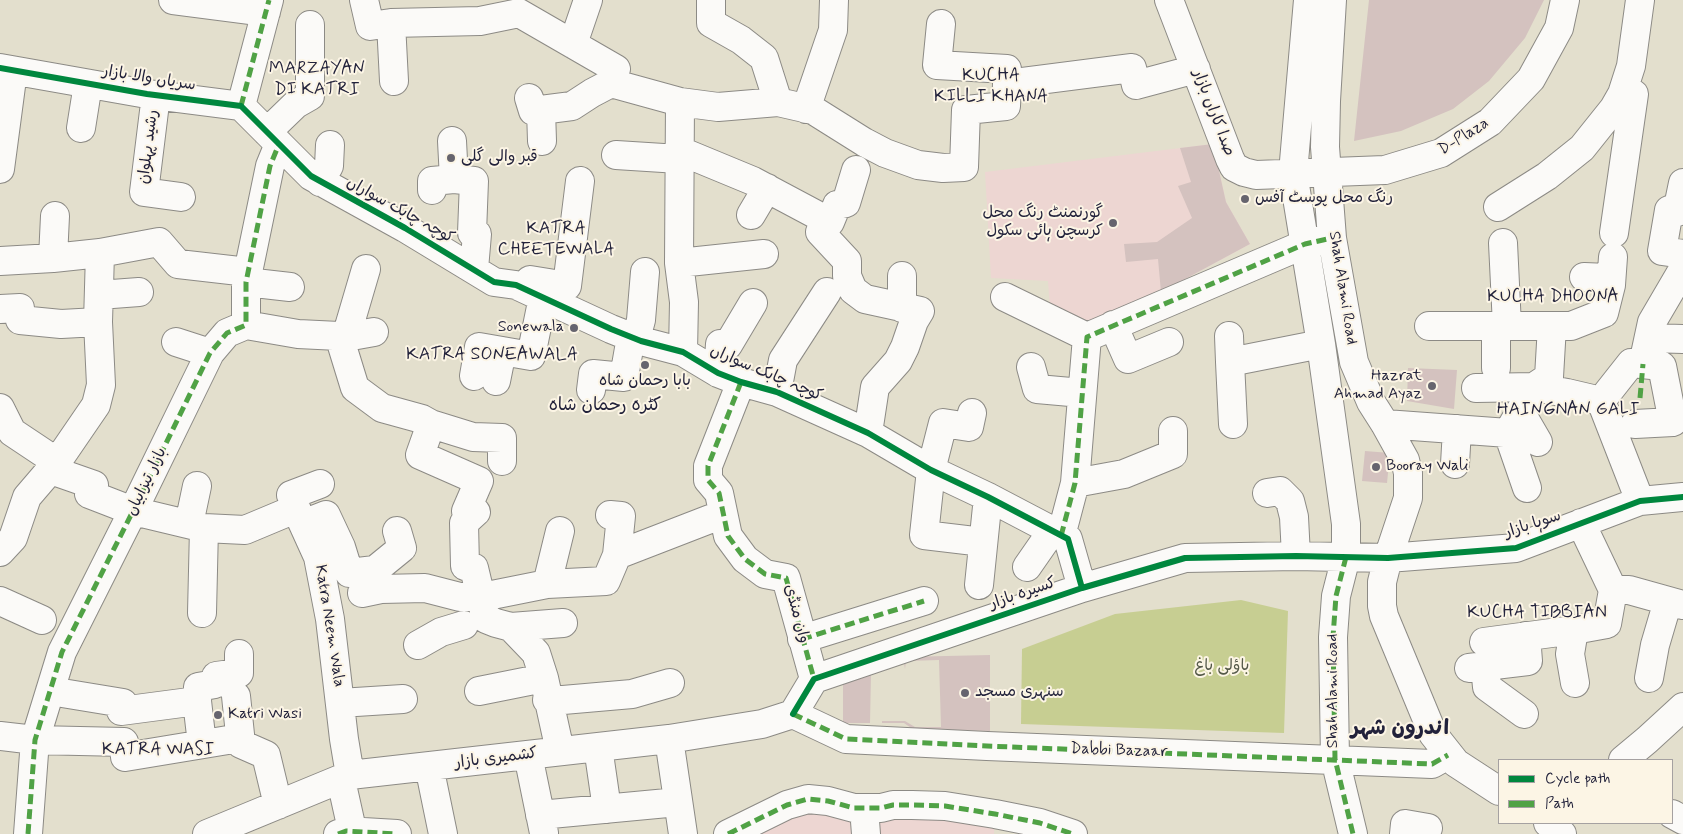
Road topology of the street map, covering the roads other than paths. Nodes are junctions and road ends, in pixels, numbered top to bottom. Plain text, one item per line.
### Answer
1 (173, 0) edge
2 (364, 0) edge
3 (588, 0) edge
4 (711, 0) edge
5 (834, 0) edge
6 (1169, 0) edge
7 (1308, 0) edge
8 (1332, 0) edge
9 (1565, 0) edge
10 (1640, 0) edge
11 (268, 6) edge
12 (391, 23) junction
13 (941, 24) dead end
14 (310, 25) dead end
15 (573, 44) junction
16 (6, 70) edge
17 (1196, 70) junction
18 (394, 81) dead end
19 (611, 83) junction
20 (88, 84) junction
21 (1008, 84) junction
22 (1622, 94) junction
23 (156, 95) junction
24 (680, 102) junction
25 (778, 102) junction
26 (242, 106) junction
27 (806, 109) junction
28 (81, 128) dead end
29 (273, 138) junction
30 (452, 141) dead end
31 (542, 141) dead end
32 (330, 145) dead end
33 (616, 155) dead end
34 (679, 155) junction
35 (0, 169) edge
36 (856, 170) dead end
37 (1293, 173) junction
38 (1326, 173) junction
39 (580, 181) dead end
40 (320, 182) junction
41 (1683, 183) edge
42 (767, 188) junction
43 (181, 197) dead end
44 (828, 207) junction
45 (1498, 208) dead end
46 (751, 215) dead end
47 (55, 216) dead end
48 (1332, 238) junction
49 (1503, 243) dead end
50 (1305, 244) junction
51 (100, 253) junction
52 (764, 254) dead end
53 (1683, 254) edge
54 (53, 258) junction
55 (0, 261) edge
56 (679, 263) junction
57 (366, 269) dead end
58 (474, 269) junction
59 (1683, 269) edge
60 (645, 272) dead end
61 (902, 276) dead end
62 (247, 277) junction
63 (1584, 277) dead end
64 (516, 285) junction
65 (1611, 285) junction
66 (290, 287) dead end
67 (139, 292) dead end
68 (827, 292) dead end
69 (99, 295) junction
70 (543, 297) junction
71 (1005, 297) dead end
72 (754, 303) dead end
73 (902, 308) junction
74 (13, 322) edge
75 (98, 322) junction
76 (246, 325) junction
77 (1114, 325) junction
78 (1429, 326) dead end
79 (1502, 326) junction
80 (1552, 326) junction
81 (374, 332) dead end
82 (342, 336) junction
83 (1087, 336) junction
84 (633, 338) junction
85 (1649, 338) junction
86 (1683, 339) edge
87 (176, 342) dead end
88 (1169, 342) dead end
89 (1321, 344) junction
90 (210, 352) junction
91 (683, 352) junction
92 (1643, 364) junction
93 (1031, 367) dead end
94 (1496, 368) dead end
95 (730, 377) junction
96 (485, 378) dead end
97 (1534, 387) junction
98 (1476, 388) dead end
99 (591, 390) dead end
100 (777, 392) junction
101 (1082, 393) junction
102 (1675, 395) edge
103 (1601, 401) junction
104 (0, 408) edge
105 (972, 413) dead end
106 (1514, 422) junction
107 (430, 424) junction
108 (1233, 424) dead end
109 (1385, 424) junction
110 (1635, 424) dead end
111 (1456, 429) junction
112 (1173, 431) dead end
113 (868, 433) junction
114 (1538, 442) dead end
115 (502, 461) dead end
116 (1455, 464) dead end
117 (54, 466) junction
118 (931, 470) junction
119 (1075, 483) junction
120 (320, 484) dead end
121 (197, 486) dead end
122 (1527, 488) dead end
123 (1268, 493) dead end
124 (988, 497) junction
125 (1683, 497) edge
126 (1640, 501) junction
127 (133, 511) junction
128 (723, 514) junction
129 (610, 516) dead end
130 (300, 518) junction
131 (1581, 523) junction
132 (196, 526) junction
133 (398, 530) dead end
134 (560, 531) dead end
135 (1057, 533) junction
136 (983, 542) junction
137 (0, 552) edge
138 (617, 555) junction
139 (1296, 556) junction
140 (1346, 557) junction
141 (1388, 558) junction
142 (1027, 567) dead end
143 (548, 584) junction
144 (979, 585) dead end
145 (1082, 588) junction
146 (1613, 590) junction
147 (439, 592) junction
148 (362, 593) dead end
149 (482, 597) junction
150 (0, 601) edge
151 (924, 601) dead end
152 (1675, 603) edge
153 (202, 613) dead end
154 (42, 620) dead end
155 (563, 623) dead end
156 (511, 627) junction
157 (1574, 630) junction
158 (441, 634) dead end
159 (802, 639) junction
160 (239, 654) dead end
161 (1649, 678) dead end
162 (814, 679) junction
163 (670, 683) dead end
164 (1576, 683) dead end
165 (546, 689) junction
166 (50, 691) junction
167 (478, 691) dead end
168 (236, 696) dead end
169 (403, 699) dead end
170 (197, 702) junction
171 (340, 703) junction
172 (1683, 706) edge
173 (793, 714) junction
174 (1524, 714) dead end
175 (0, 736) edge
176 (240, 738) junction
177 (669, 739) junction
178 (35, 740) junction
179 (202, 744) junction
180 (598, 747) junction
181 (560, 751) junction
182 (528, 755) junction
183 (1448, 755) junction
184 (1335, 759) junction
185 (1624, 759) edge
186 (429, 766) junction
187 (346, 778) junction
188 (1498, 790) edge
189 (678, 802) junction
190 (278, 805) junction
191 (607, 809) junction
192 (865, 821) edge
193 (1549, 824) edge
194 (542, 825) edge
195 (348, 833) edge
196 (28, 834) edge
197 (207, 834) edge
198 (389, 834) edge
199 (397, 834) edge
200 (443, 834) edge
201 (683, 834) edge
202 (728, 834) edge
203 (1073, 834) edge
204 (1353, 834) edge
205 (1562, 834) edge

1 - 11 street
2 - 12 street
3 - 15 street
4 - 25 street
5 - 27 street
6 - 17 street, صدا کاراں بازار
7 - 37 street, Shah Alami Road
8 - 38 street, Shah Alami Road
9 - 38 street, D-Plaza
10 - 22 street
11 - 26 street
12 - 15 street
12 - 18 street
13 - 21 street
14 - 29 street
15 - 19 street
16 - 20 street, سریاں والا بازار
16 - 35 street
17 - 21 street
17 - 37 street, صدا کاراں بازار
19 - 24 street
19 - 31 street
20 - 23 street, سریاں والا بازار
20 - 28 street
21 - 27 street
22 - 45 street
22 - 65 street
23 - 26 street, سریاں والا بازار
23 - 43 street, رشید پہلوان
24 - 25 street
24 - 34 street
25 - 27 street
26 - 29 street
29 - 40 street, کوچہ چابک سواراں
29 - 62 street
30 - 58 street
32 - 40 street
33 - 34 street
34 - 42 street
34 - 56 street
36 - 44 street
37 - 38 street, صدا کاراں بازار
37 - 50 street, Shah Alami Road
38 - 48 street, Shah Alami Road
39 - 64 street
40 - 58 street, کوچہ چابک سواراں
41 - 53 street
42 - 44 street
42 - 46 street
44 - 73 street
47 - 54 street
48 - 50 street
48 - 109 street, Shah Alami Road
49 - 79 street
50 - 77 street
50 - 89 street, Shah Alami Road
51 - 54 street
51 - 62 street
51 - 69 street
52 - 56 street
54 - 55 street
56 - 91 street
57 - 82 street
58 - 64 street, کوچہ چابک سواراں
59 - 85 street
60 - 84 street
61 - 73 street
62 - 66 street
62 - 76 street
63 - 65 street
64 - 70 street, کوچہ چابک سواراں
65 - 80 street
67 - 69 street
68 - 100 street
69 - 75 street
70 - 84 street, کوچہ چابک سواراں
70 - 96 street
71 - 83 street
72 - 95 street, وان منڈی
73 - 113 street
74 - 75 street
75 - 117 street
76 - 82 street
76 - 90 street, بازار تیزابیاں
77 - 83 street
77 - 88 street
78 - 79 street
79 - 80 street
79 - 94 street
80 - 97 street
81 - 82 street
82 - 107 street
83 - 101 street
84 - 91 street, کوچہ چابک سواراں
84 - 99 street
85 - 86 street
85 - 92 street
87 - 90 street
89 - 108 street
89 - 140 street, Shah Alami Road
90 - 127 street, بازار تیزابیاں
91 - 95 street, کوچہ چابک سواراں
92 - 102 street
92 - 103 street
93 - 101 street
95 - 100 street, کوچہ چابک سواراں
95 - 128 street, وان منڈی
97 - 98 street
97 - 103 street
97 - 106 street
100 - 113 street, کوچہ چابک سواراں
101 - 119 street
102 - 110 street
103 - 126 street
104 - 117 street
105 - 118 street
106 - 111 street
106 - 114 street
106 - 122 street
107 - 115 street
107 - 149 street
109 - 111 street
109 - 141 street, Shah Alami Road
111 - 116 street
112 - 119 street
113 - 118 street, کوچہ چابک سواراں
117 - 127 street
117 - 137 street
118 - 124 street, کوچہ چابک سواراں
118 - 136 street
119 - 135 street
120 - 130 street
121 - 132 street
123 - 139 street
124 - 135 street, کوچہ چابک سواراں
124 - 136 street
125 - 126 street, سوہا بازار
126 - 131 street, سوہا بازار
127 - 132 street
127 - 166 street, بازار تیزابیاں
128 - 138 street
128 - 159 street, وان منڈی
129 - 138 street
130 - 132 street
130 - 133 street
130 - 171 street, Katra Neem Wala
131 - 141 street, سوہا بازار
131 - 146 street
132 - 153 street
134 - 143 street
135 - 142 street
135 - 145 street
136 - 144 street
138 - 143 street
139 - 140 street, کسیرہ بازار
139 - 145 street, کسیرہ بازار
140 - 141 street, سوہا بازار
140 - 184 street, Shah Alami Road
141 - 183 street, Shah Alami Road
143 - 149 street
145 - 162 street, کسیرہ بازار
146 - 152 street
146 - 157 street
147 - 148 street
147 - 149 street
147 - 158 street
149 - 156 street
150 - 154 street
151 - 159 street
152 - 161 street
155 - 156 street
156 - 165 street
157 - 164 street
157 - 174 street
159 - 162 street, وان منڈی
160 - 170 street
162 - 173 street
163 - 165 street
165 - 167 street
165 - 181 street
166 - 170 street
166 - 178 street, بازار تیزابیاں
168 - 176 street
169 - 171 street, Katra Neem Wala
170 - 179 street
171 - 187 street, Katra Neem Wala
172 - 185 street
173 - 177 street, کشمیری بازار
173 - 184 street, Dabbi Bazaar
175 - 178 street
176 - 179 street
176 - 190 street
177 - 180 street, کشمیری بازار
177 - 189 street
178 - 179 street
178 - 196 street, بازار تیزابیاں
180 - 181 street, کشمیری بازار
180 - 191 street
181 - 182 street, کشمیری بازار
182 - 186 street, کشمیری بازار
182 - 194 street
183 - 184 street, Dabbi Bazaar
183 - 188 street, Shah Alami Road
184 - 204 street, Shah Alami Road
186 - 187 street, کشمیری بازار
186 - 200 street
187 - 190 street, کشمیری بازار
187 - 195 street, Katra Neem Wala
189 - 191 street
189 - 201 street
190 - 197 street, کشمیری بازار
191 - 194 street
192 - 202 street
192 - 203 street
193 - 205 street
195 - 198 street
198 - 199 street

